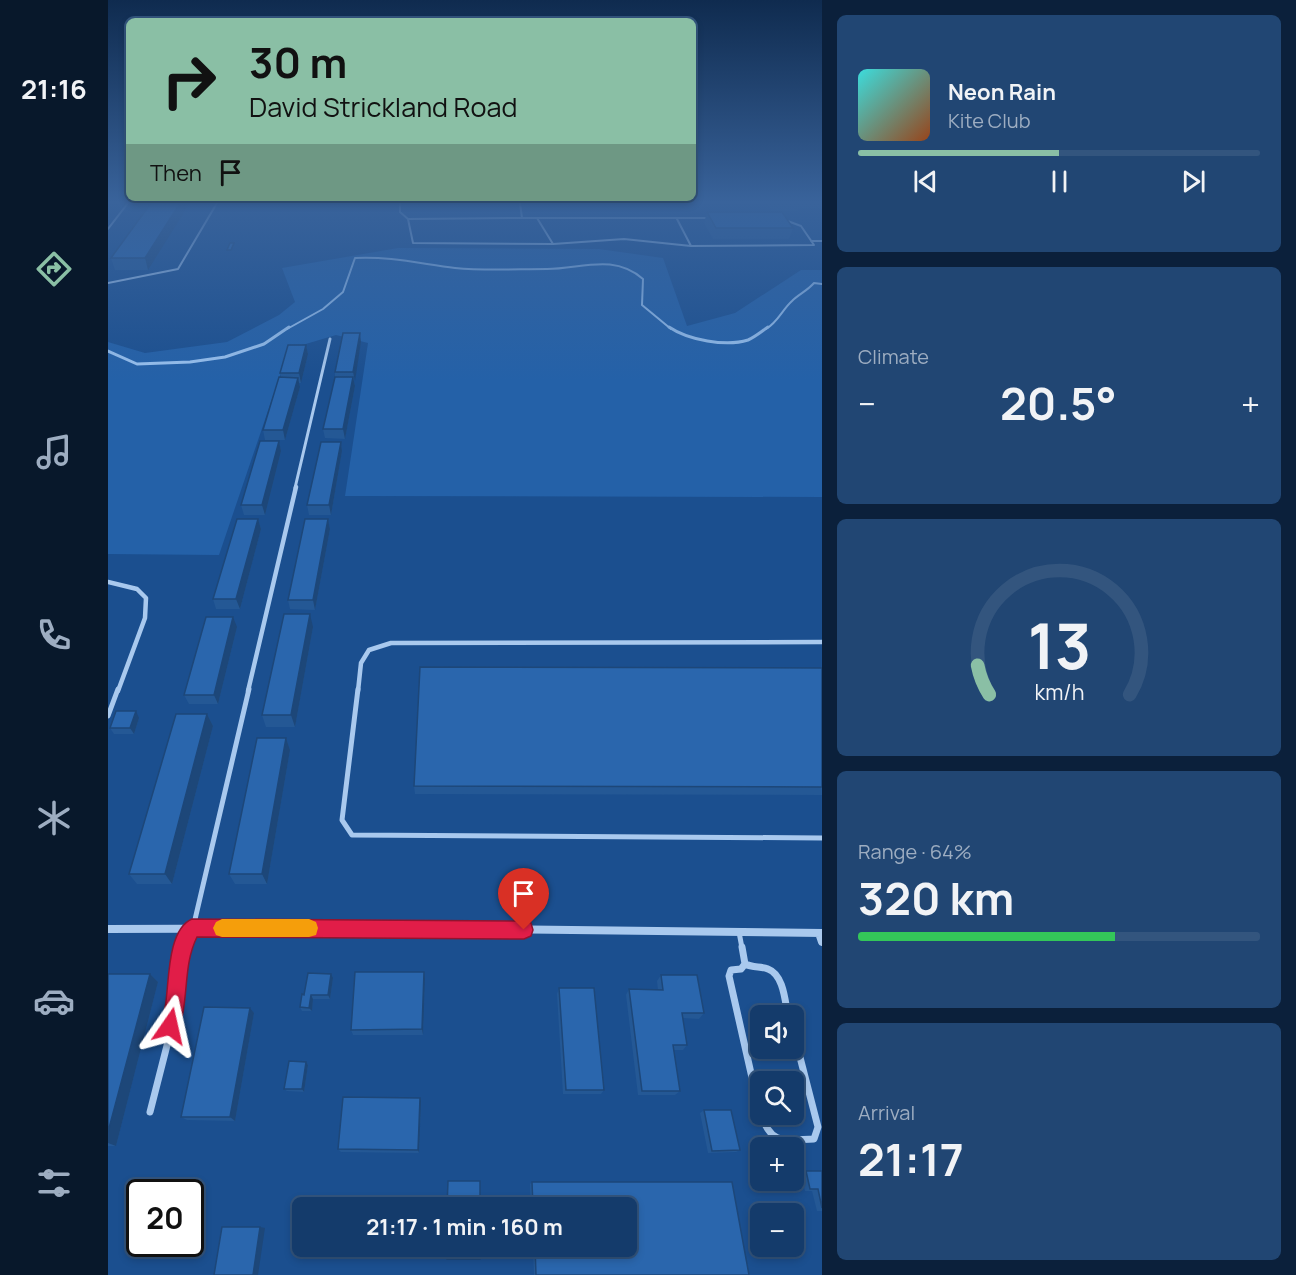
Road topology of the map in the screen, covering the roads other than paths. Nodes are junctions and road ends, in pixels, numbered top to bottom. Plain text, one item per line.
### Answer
1 (181, 262) edge
2 (108, 283) edge
3 (330, 339) dead end
4 (108, 582) edge
5 (822, 642) edge
6 (108, 716) edge
7 (822, 838) edge
8 (192, 928) junction
9 (108, 929) edge
10 (739, 932) junction
11 (821, 933) edge
12 (822, 942) edge
13 (745, 964) junction
14 (785, 1005) edge
15 (751, 1071) edge
16 (804, 1073) edge
17 (150, 1112) dead end
18 (763, 1125) edge

1 - 2 lane
3 - 8 lane
4 - 6 lane
5 - 7 lane
8 - 9 street
8 - 10 street
8 - 17 lane
10 - 11 street
10 - 13 lane
11 - 12 street
13 - 14 lane
13 - 15 lane
16 - 18 lane

